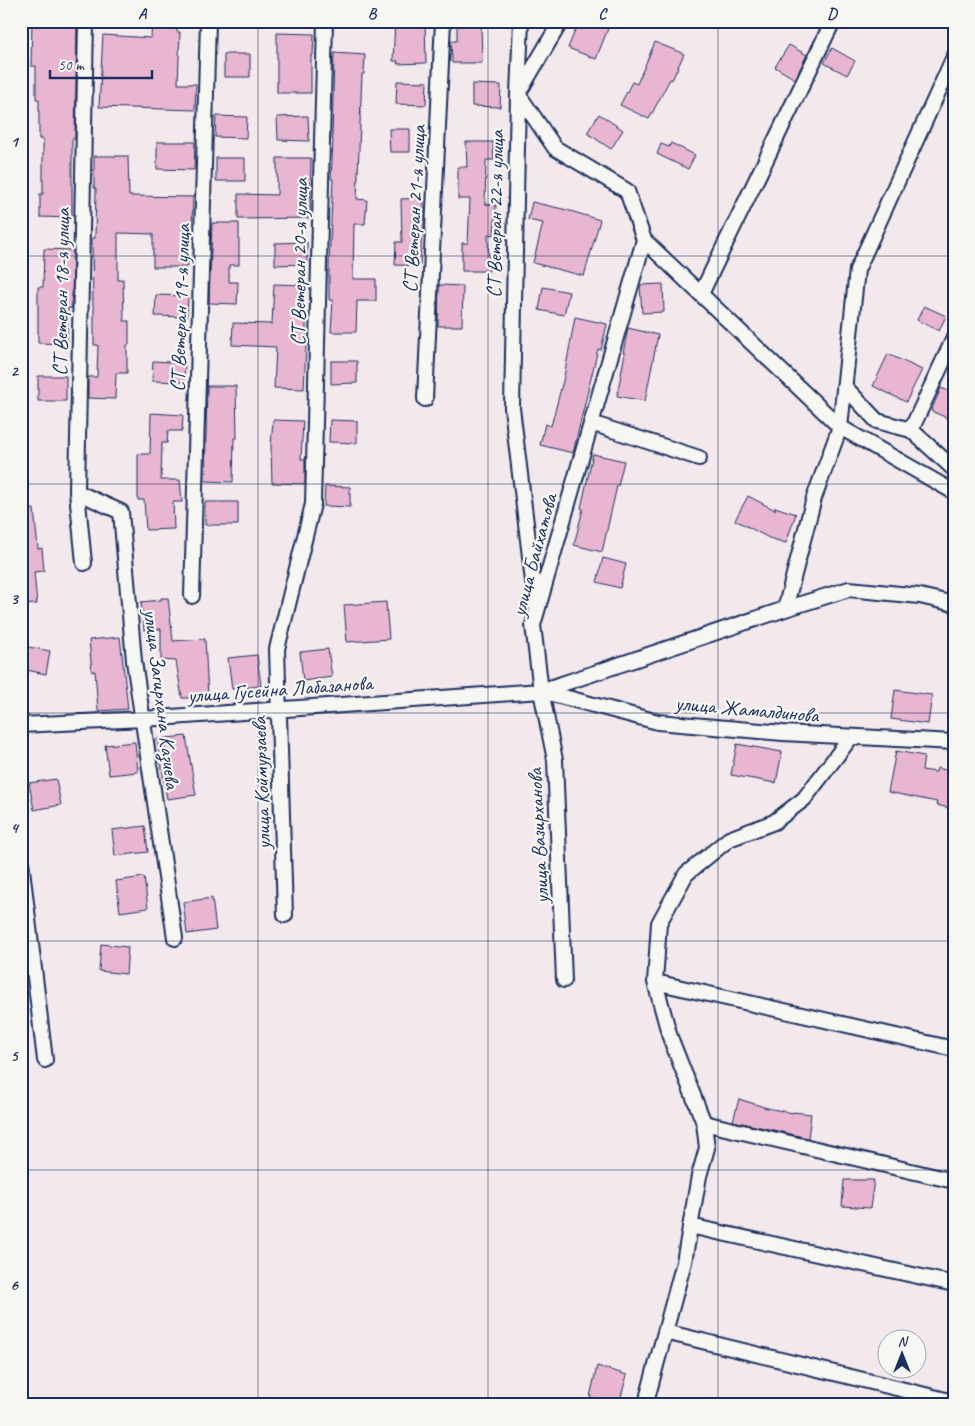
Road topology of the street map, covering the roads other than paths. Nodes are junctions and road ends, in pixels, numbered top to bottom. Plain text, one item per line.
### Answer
1 (86, 21) edge
2 (208, 21) edge
3 (325, 21) edge
4 (444, 21) edge
5 (521, 21) edge
6 (561, 21) edge
7 (832, 24) edge
8 (954, 57) edge
9 (518, 94) junction
10 (644, 240) junction
11 (701, 294) junction
12 (954, 338) edge
13 (844, 386) junction
14 (425, 399) dead end
15 (591, 423) junction
16 (914, 424) junction
17 (840, 427) junction
18 (699, 458) dead end
19 (954, 469) edge
20 (77, 492) junction
21 (954, 492) edge
22 (313, 504) joint
23 (84, 563) dead end
24 (192, 596) dead end
25 (954, 604) edge
26 (785, 609) junction
27 (536, 613) junction
28 (542, 691) junction
29 (278, 709) junction
30 (143, 719) junction
31 (21, 725) edge
32 (851, 737) junction
33 (954, 742) edge
34 (21, 861) edge
35 (285, 915) dead end
36 (175, 938) dead end
37 (564, 980) dead end
38 (655, 982) junction
39 (954, 1049) edge
40 (46, 1060) dead end
41 (704, 1123) junction
42 (954, 1181) edge
43 (690, 1226) junction
44 (954, 1284) edge
45 (665, 1332) junction
46 (954, 1402) edge
47 (647, 1405) edge

1 - 20 street, СТ Ветеран 18-я улица
2 - 24 street, СТ Ветеран 19-я улица
3 - 22 street, СТ Ветеран 20-я улица
4 - 14 street, СТ Ветеран 21-я улица
5 - 9 street, СТ Ветеран 22-я улица
6 - 9 street
7 - 11 street
8 - 13 street
9 - 10 street
9 - 27 street, СТ Ветеран 22-я улица
10 - 11 street
10 - 15 street, улица Байхатова
11 - 17 street
12 - 16 street
13 - 16 street
13 - 17 street
15 - 18 street
15 - 27 street, улица Байхатова
16 - 19 street
17 - 21 street
17 - 26 street
20 - 23 street, СТ Ветеран 18-я улица
20 - 30 street, улица Загирхана Казиева
22 - 29 street, улица Коймурзаева
25 - 26 street
26 - 28 street
27 - 28 street, улица Байхатова
28 - 29 street, улица Гусейна Лабазанова
28 - 32 street, улица Жамалдинова
28 - 37 street, улица Вазирханова
29 - 30 street, улица Гусейна Лабазанова
29 - 35 street, улица Коймурзаева
30 - 31 street, улица Гусейна Лабазанова
30 - 36 street, улица Загирхана Казиева
32 - 33 street, улица Жамалдинова
32 - 38 street
34 - 40 street
38 - 39 street
38 - 41 street
41 - 42 street
41 - 43 street
43 - 44 street
43 - 45 street
45 - 46 street
45 - 47 street

